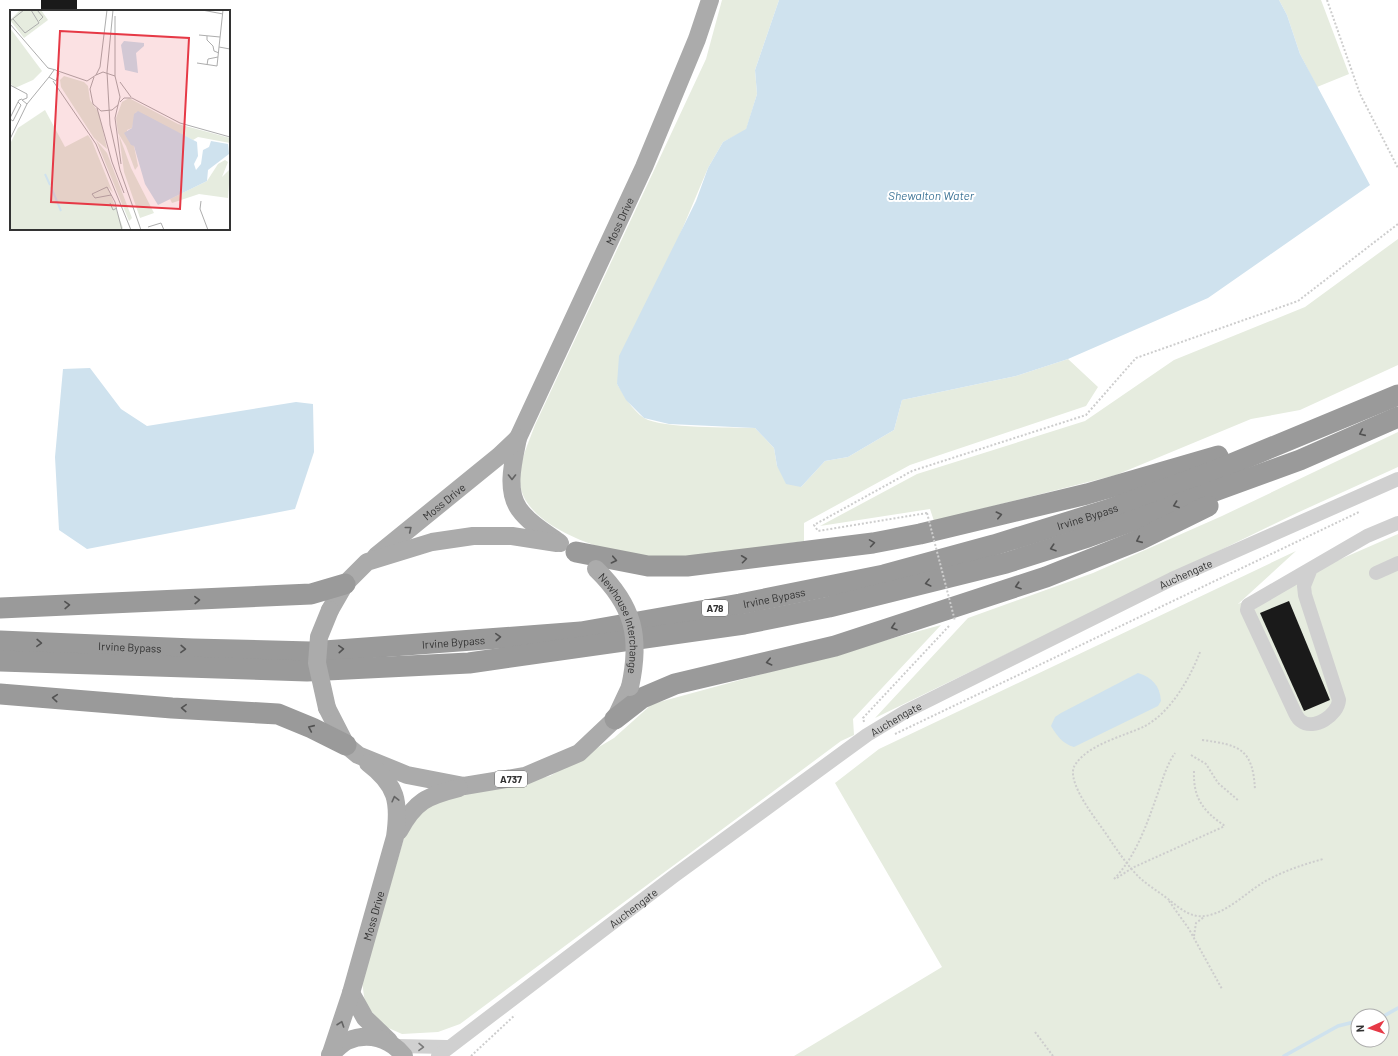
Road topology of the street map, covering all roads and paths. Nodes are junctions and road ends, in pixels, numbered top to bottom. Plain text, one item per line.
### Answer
1 (710, 0) edge
2 (1328, 0) edge
3 (1398, 168) edge
4 (1398, 224) edge
5 (1390, 399) edge
6 (1398, 417) edge
7 (518, 438) junction
8 (1300, 460) junction
9 (1398, 479) edge
10 (1362, 510) dead end
11 (1398, 523) edge
12 (568, 547) junction
13 (367, 562) junction
14 (1398, 563) edge
15 (1310, 571) junction
16 (1376, 573) dead end
17 (345, 584) junction
18 (0, 608) edge
19 (0, 641) edge
20 (1200, 652) dead end
21 (0, 661) edge
22 (0, 694) edge
23 (615, 719) junction
24 (867, 735) junction
25 (893, 735) dead end
26 (1202, 740) dead end
27 (352, 750) junction
28 (1175, 753) dead end
29 (1191, 755) dead end
30 (1194, 771) dead end
31 (464, 786) junction
32 (1256, 790) dead end
33 (1239, 801) dead end
34 (395, 837) junction
35 (1323, 859) dead end
36 (1127, 862) junction
37 (1132, 868) junction
38 (1114, 878) dead end
39 (1117, 878) dead end
40 (1166, 897) junction
41 (1206, 916) junction
42 (1195, 941) junction
43 (1222, 989) dead end
44 (352, 993) junction
45 (1035, 1032) dead end
46 (397, 1049) edge
47 (443, 1052) edge
48 (330, 1056) edge
49 (1053, 1056) edge

1 - 7 main road, Moss Drive
2 - 3 path
4 - 24 path, bridge
12 -> 5 highway
19 -> 5 highway, Irvine Bypass / A78
6 -> 8 highway, Irvine Bypass / A78
7 -> 12 main road, Moss Drive
13 -> 7 main road, Moss Drive
8 -> 21 highway, Irvine Bypass / A78
8 -> 23 highway
9 - 24 street, Auchengate
10 - 25 path
11 - 15 street
12 - 13 main road, A737
12 - 23 main road, Newhouse Interchange / A737, bridge
13 - 17 main road, A737
14 - 16 street
15 - 15 street
18 -> 17 highway
17 - 27 main road, A737, bridge
20 - 36 path
27 -> 22 highway
23 - 31 main road, Newhouse Interchange / A737
24 - 47 street, Auchengate
26 - 32 path
27 - 31 main road, Newhouse Interchange / A737
34 -> 27 main road, Moss Drive / A737
28 - 36 path
29 - 33 path
30 - 37 path
31 - 34 main road, Moss Drive / A737
34 - 44 main road, Moss Drive / A737
35 - 41 path
36 - 37 path
36 - 38 path
37 - 39 path
37 - 40 path
40 - 41 path
40 - 42 path
41 - 42 path
42 - 43 path
44 - 46 main road
48 -> 44 main road, Moss Drive / A737
45 - 49 path
46 -> 47 street, Auchengate
46 - 48 main road, A737

